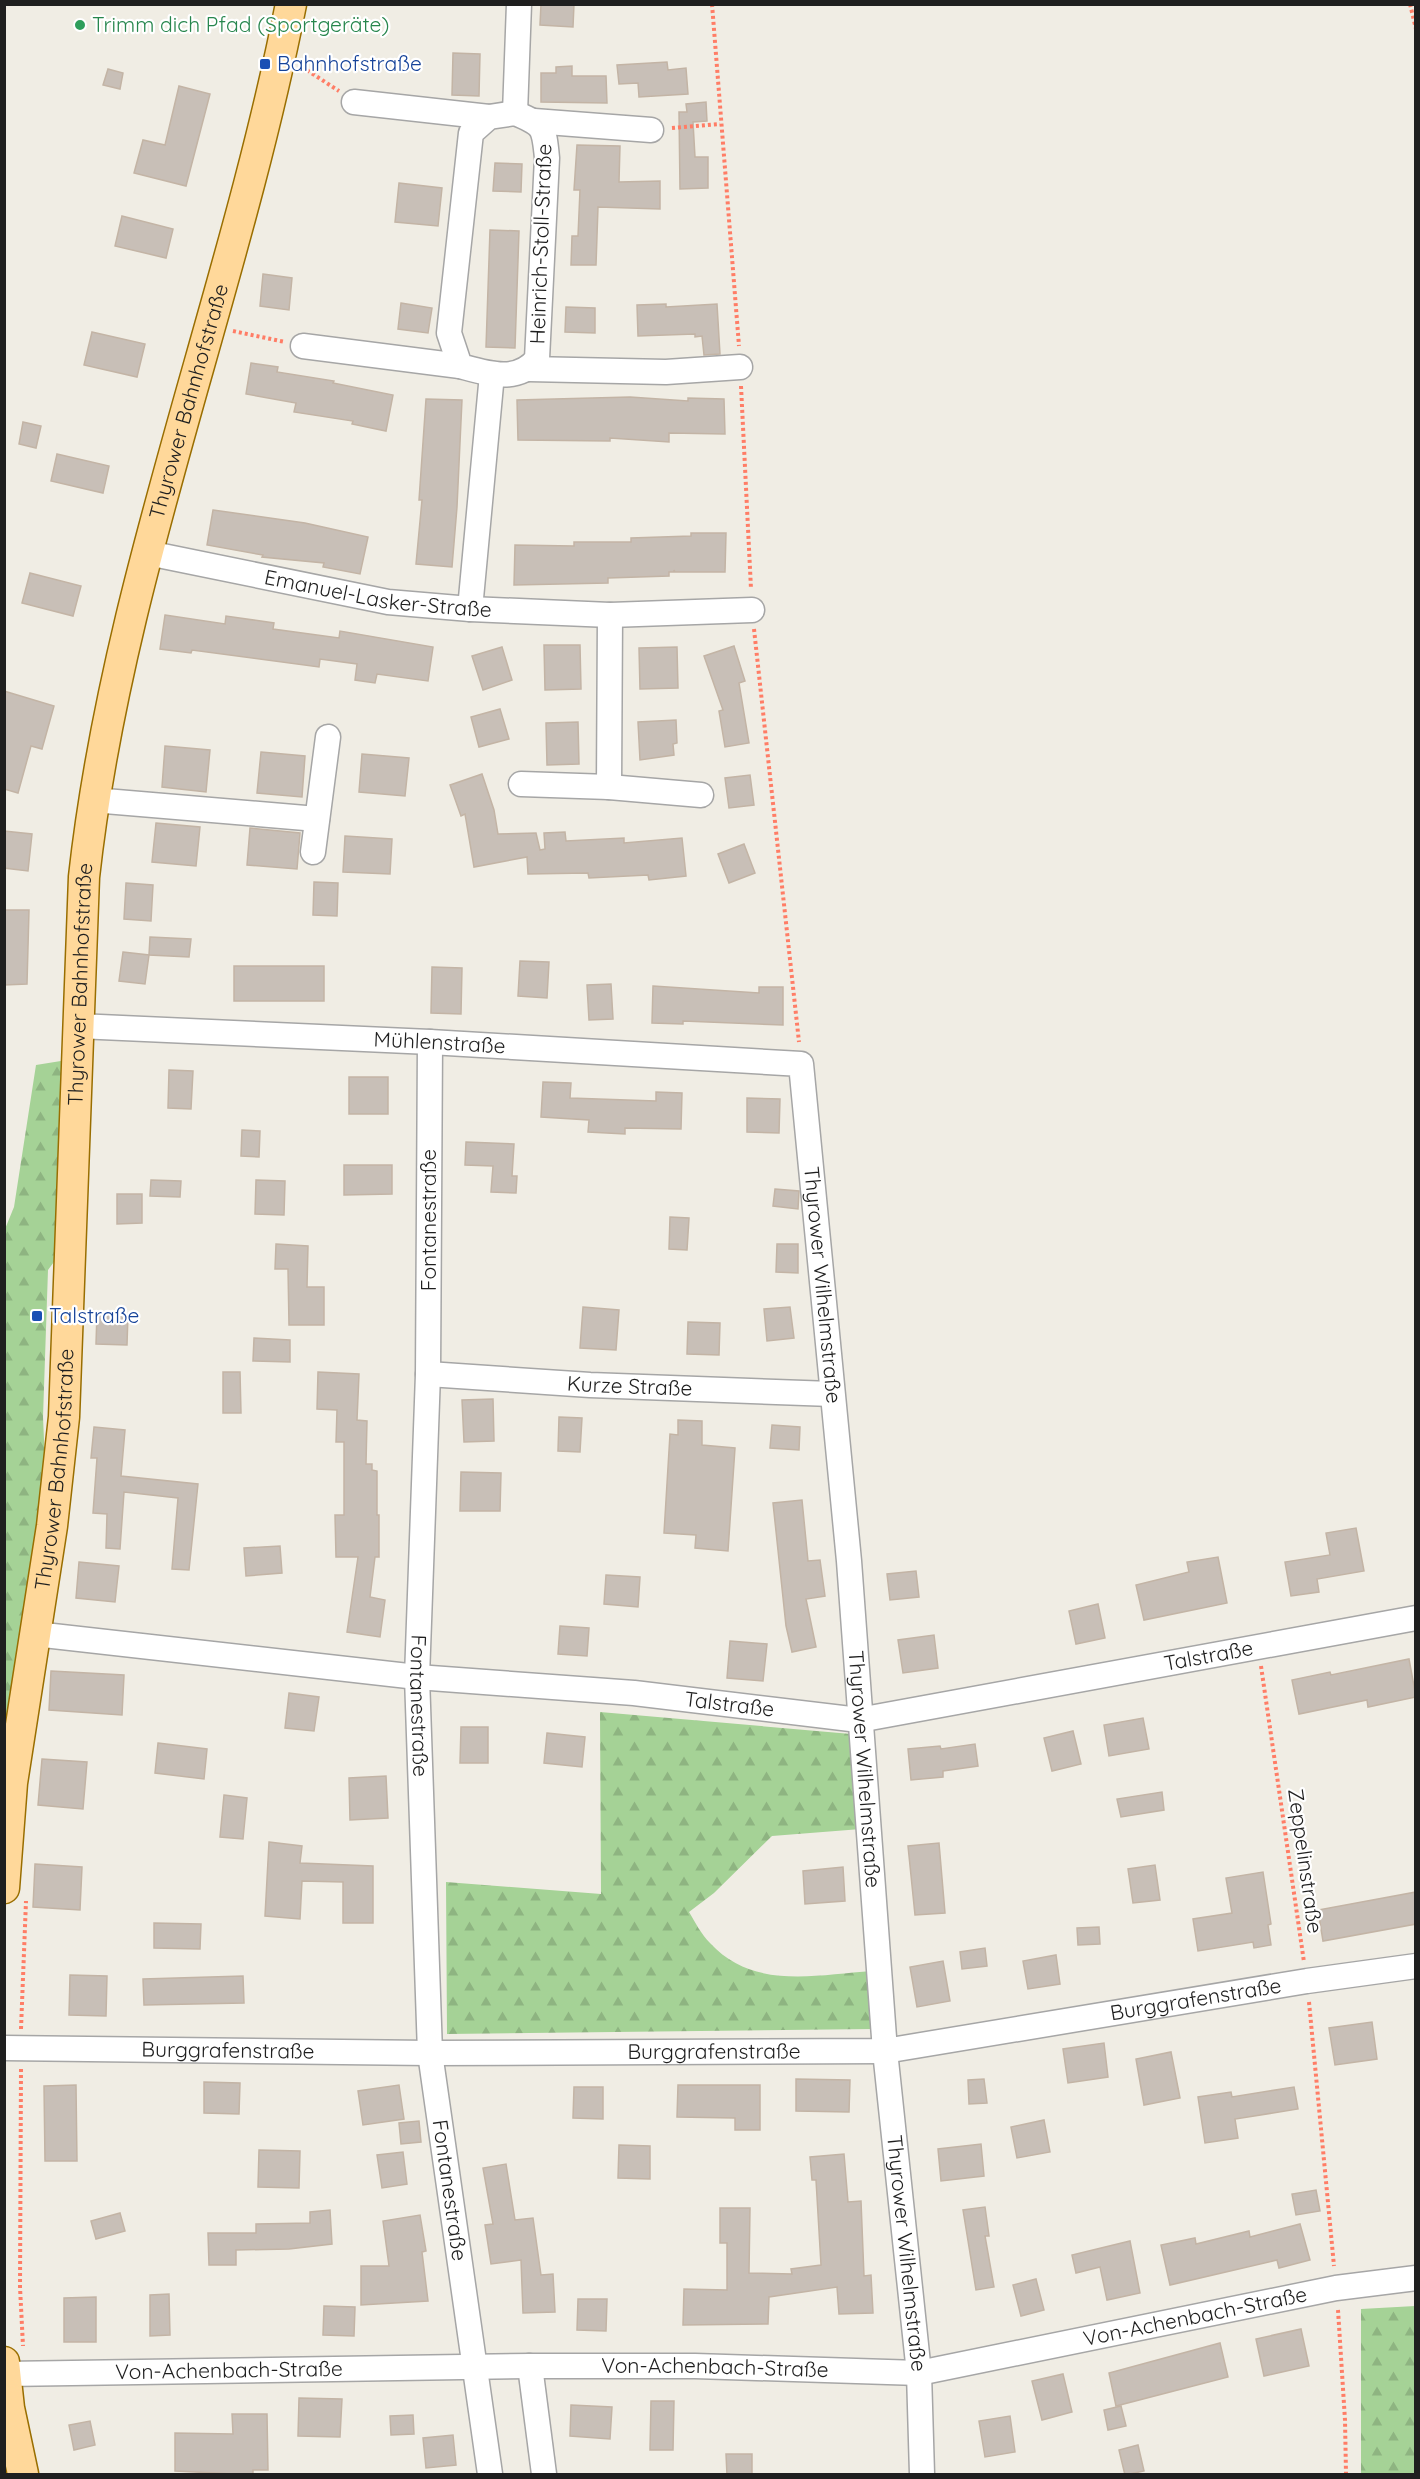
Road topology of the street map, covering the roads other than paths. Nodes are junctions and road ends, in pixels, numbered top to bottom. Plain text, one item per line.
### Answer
1 (291, 4) edge
2 (519, 4) edge
3 (354, 102) road end
4 (489, 117) junction
5 (525, 117) junction
6 (651, 129) road end
7 (303, 346) road end
8 (460, 366) junction
9 (740, 367) road end
10 (529, 369) junction
11 (492, 374) junction
12 (148, 553) junction
13 (470, 609) junction
14 (752, 610) road end
15 (610, 615) junction
16 (328, 737) dead end
17 (521, 784) dead end
18 (609, 787) junction
19 (701, 795) dead end
20 (93, 800) junction
21 (317, 819) junction
22 (313, 852) dead end
23 (78, 1026) junction
24 (430, 1042) junction
25 (801, 1064) joint
26 (428, 1374) junction
27 (832, 1394) junction
28 (1416, 1618) edge
29 (35, 1634) junction
30 (417, 1677) junction
31 (859, 1720) junction
32 (15, 1890) edge
33 (1416, 1966) edge
34 (13, 2048) edge
35 (885, 2051) junction
36 (430, 2053) junction
37 (1416, 2278) edge
38 (530, 2366) junction
39 (477, 2367) junction
40 (11, 2370) edge
41 (919, 2373) junction
42 (23, 2475) edge
43 (490, 2475) edge
44 (544, 2475) edge
45 (922, 2475) edge

1 - 12 main road, Thyrower Bahnhofstraße
2 - 5 street, Heinrich-Stoll-Straße
3 - 4 street, Heinrich-Stoll-Straße
4 - 5 street, Heinrich-Stoll-Straße
4 - 8 street
5 - 6 street, Heinrich-Stoll-Straße
5 - 10 street, Heinrich-Stoll-Straße
7 - 8 street, Heinrich-Stoll-Straße
8 - 11 street, Heinrich-Stoll-Straße
9 - 10 street, Heinrich-Stoll-Straße
10 - 11 street, Heinrich-Stoll-Straße
11 - 13 street
12 - 13 street, Emanuel-Lasker-Straße
12 - 20 main road, Thyrower Bahnhofstraße
13 - 15 street, Emanuel-Lasker-Straße
14 - 15 street, Emanuel-Lasker-Straße
15 - 18 street
16 - 21 street
17 - 18 street
18 - 19 street
20 - 21 street
20 - 23 main road, Thyrower Bahnhofstraße
21 - 22 street
23 - 24 street, Mühlenstraße
23 - 29 main road, Thyrower Bahnhofstraße
24 - 25 street, Mühlenstraße
24 - 26 street, Fontanestraße
25 - 27 street, Thyrower Wilhelmstraße
26 - 27 street, Kurze Straße
26 - 30 street, Fontanestraße
27 - 31 street, Thyrower Wilhelmstraße
28 - 31 street, Talstraße
29 - 30 street, Talstraße
29 - 32 main road, Thyrower Bahnhofstraße
30 - 31 street, Talstraße
30 - 36 street, Fontanestraße
31 - 35 street, Thyrower Wilhelmstraße
33 - 35 street, Burggrafenstraße
34 - 36 street, Burggrafenstraße
35 - 36 street, Burggrafenstraße
35 - 41 street, Thyrower Wilhelmstraße
36 - 39 street, Fontanestraße
37 - 41 street, Von-Achenbach-Straße
38 - 39 street, Von-Achenbach-Straße
38 - 41 street, Von-Achenbach-Straße
38 - 44 street
39 - 40 street, Von-Achenbach-Straße
39 - 43 street, Fontanestraße
40 - 42 main road
41 - 45 street, Thyrower Wilhelmstraße

